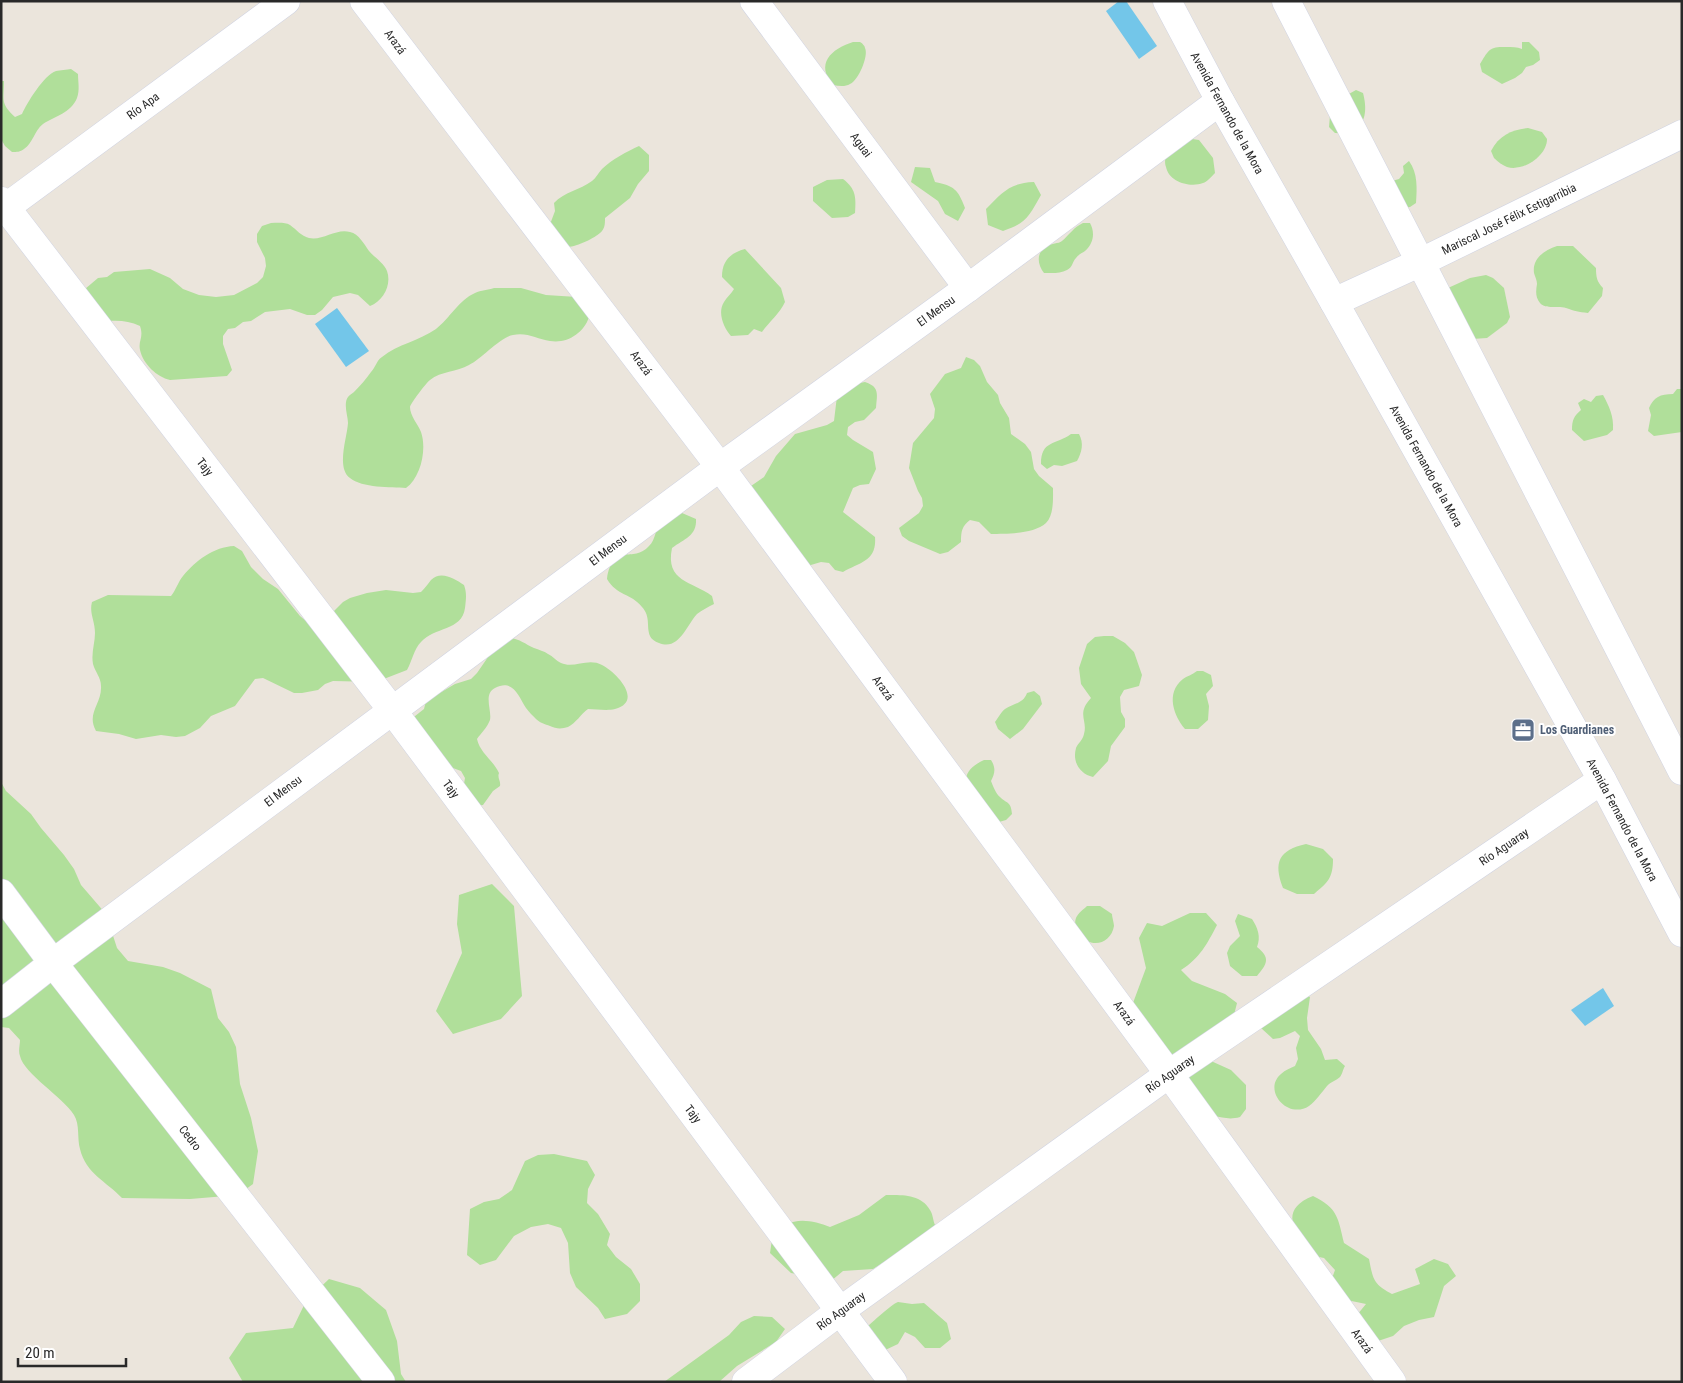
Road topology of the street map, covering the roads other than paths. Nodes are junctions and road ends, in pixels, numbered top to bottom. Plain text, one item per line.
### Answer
1 (286, 1) edge
2 (364, 1) edge
3 (754, 1) edge
4 (1167, 1) edge
5 (1286, 1) edge
6 (1220, 102) junction
7 (1682, 134) edge
8 (3, 207) edge
9 (1419, 263) junction
10 (968, 288) junction
11 (1334, 302) junction
12 (720, 467) junction
13 (392, 710) junction
14 (1682, 771) edge
15 (1602, 780) junction
16 (1, 893) edge
17 (1682, 932) edge
18 (53, 963) junction
19 (1, 1004) edge
20 (1169, 1074) junction
21 (840, 1312) junction
22 (381, 1382) edge
23 (746, 1382) edge
24 (893, 1382) edge
25 (1392, 1382) edge

1 - 8 street, Río Apa
2 - 12 street, Arazá
3 - 10 street, Aguai
4 - 6 street, Avenida Fernando de la Mora
5 - 9 street
6 - 10 street, El Mensu
6 - 11 street, Avenida Fernando de la Mora
7 - 9 street, Mariscal José Félix Estigarribia
8 - 13 street, Tajy
9 - 11 street, Mariscal José Félix Estigarribia
9 - 14 street
10 - 12 street, El Mensu
11 - 15 street, Avenida Fernando de la Mora
12 - 13 street, El Mensu
12 - 20 street, Arazá
13 - 18 street, El Mensu
13 - 21 street, Tajy
15 - 17 street, Avenida Fernando de la Mora
15 - 20 street, Río Aguaray
16 - 18 street, Cedro
18 - 19 street, El Mensu
18 - 22 street, Cedro
20 - 21 street, Río Aguaray
20 - 25 street, Arazá
21 - 23 street, Río Aguaray
21 - 24 street, Tajy

